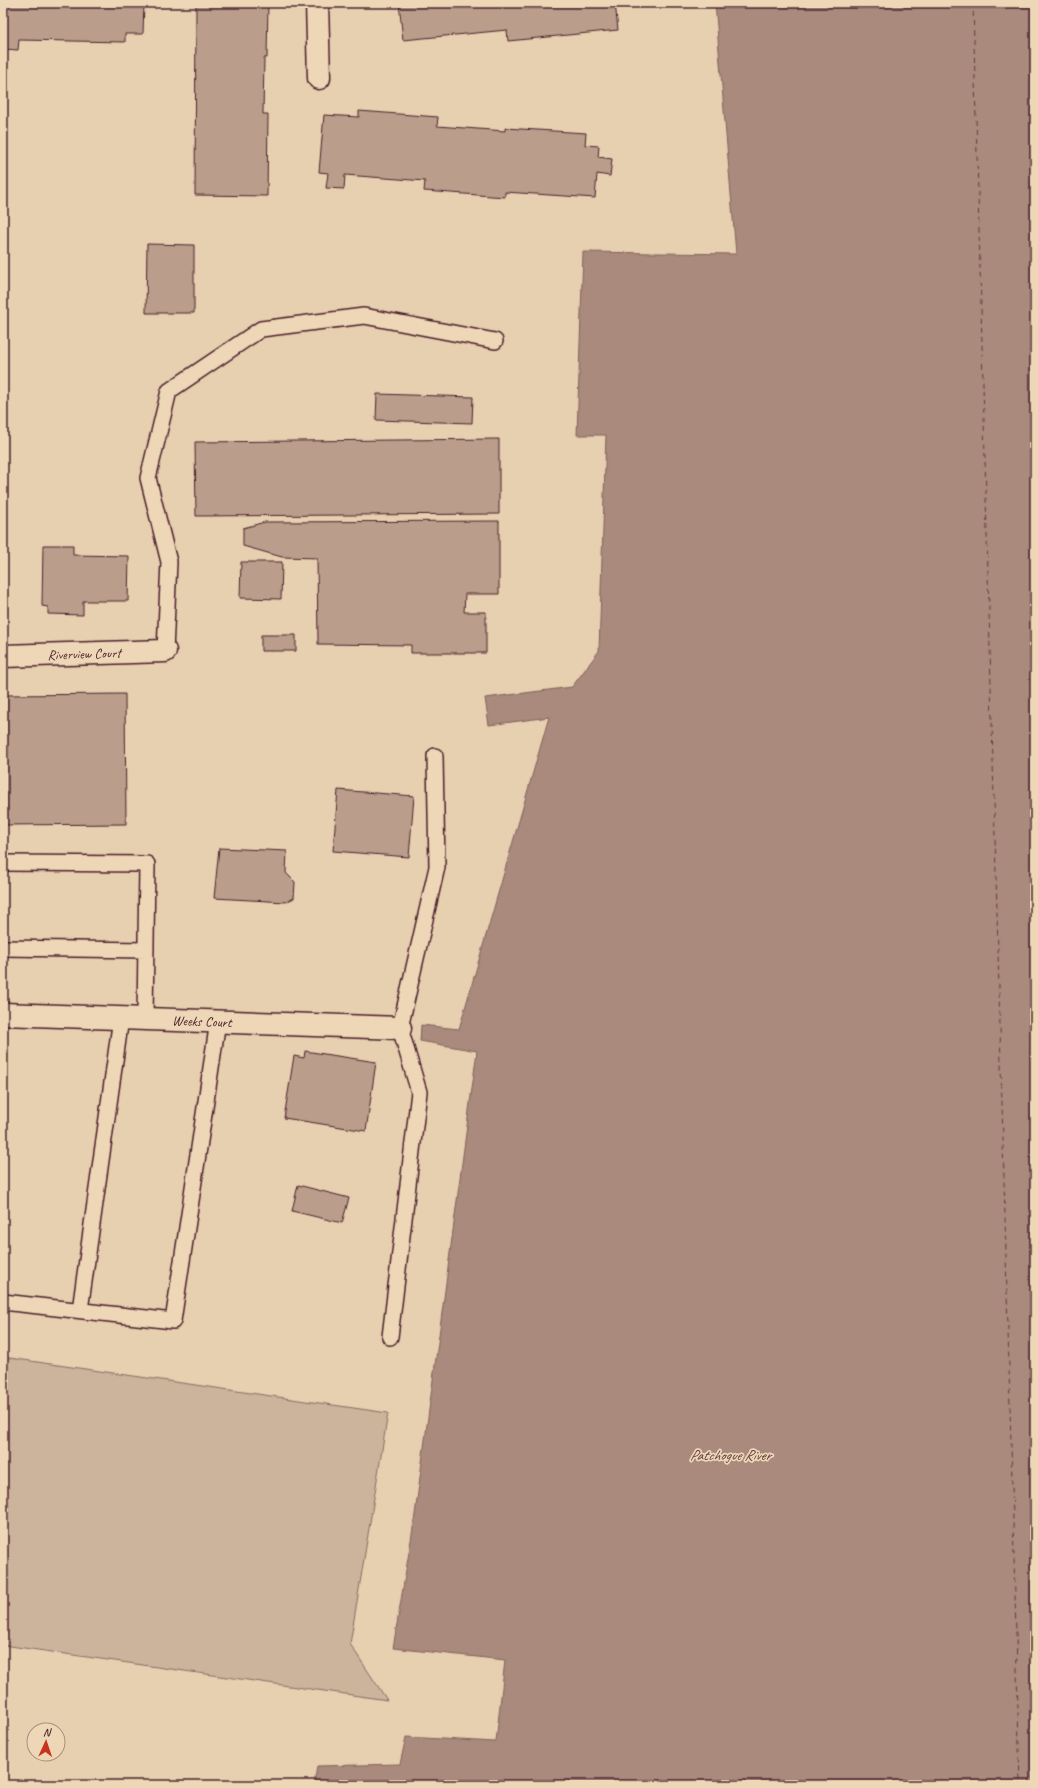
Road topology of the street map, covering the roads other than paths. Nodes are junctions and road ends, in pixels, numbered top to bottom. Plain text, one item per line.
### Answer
1 (317, 3) edge
2 (318, 78) dead end
3 (495, 341) dead end
4 (165, 651) joint
5 (3, 656) edge
6 (434, 756) dead end
7 (3, 864) edge
8 (3, 948) edge
9 (146, 950) junction
10 (3, 1014) edge
11 (121, 1018) junction
12 (145, 1018) junction
13 (218, 1021) junction
14 (400, 1028) junction
15 (3, 1302) edge
16 (80, 1310) junction
17 (390, 1337) dead end

1 - 2 street
3 - 4 lane
4 - 5 street, Riverview Court
6 - 14 lane
7 - 9 lane
8 - 9 lane
9 - 12 lane
10 - 11 street, Weeks Court
11 - 12 street, Weeks Court
11 - 16 lane
12 - 13 street, Weeks Court
13 - 14 street, Weeks Court
13 - 16 lane
14 - 17 lane
15 - 16 lane

